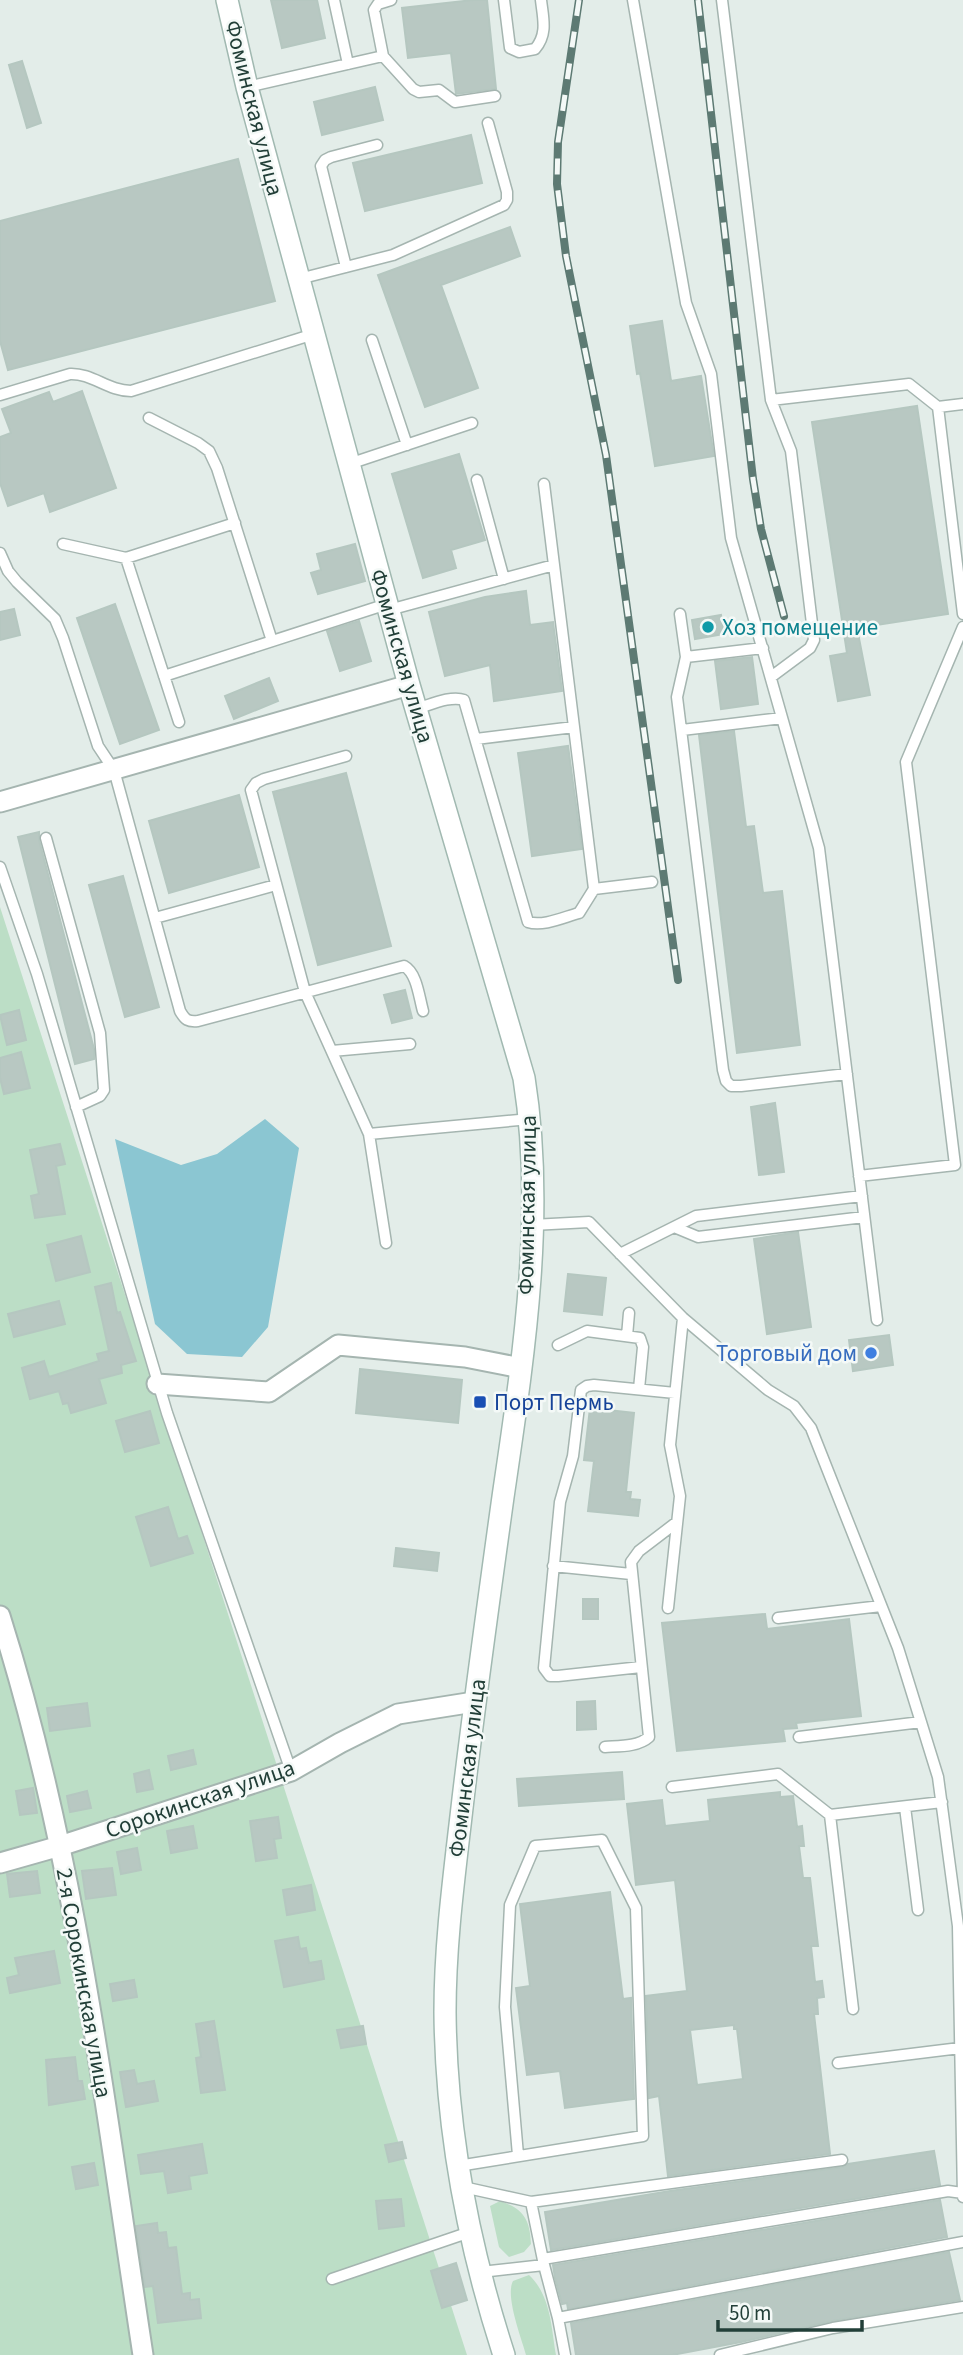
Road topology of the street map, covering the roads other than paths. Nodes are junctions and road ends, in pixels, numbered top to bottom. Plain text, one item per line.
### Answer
1 (227, 0) edge
2 (334, 0) edge
3 (391, 0) edge
4 (504, 0) edge
5 (541, 0) edge
6 (634, 0) edge
7 (722, 0) edge
8 (383, 56) junction
9 (348, 64) junction
10 (247, 87) junction
11 (495, 96) dead end
12 (488, 123) dead end
13 (377, 145) dead end
14 (346, 267) junction
15 (299, 279) junction
16 (314, 334) junction
17 (372, 340) dead end
18 (0, 396) edge
19 (771, 400) junction
20 (963, 404) edge
21 (938, 407) junction
22 (149, 418) dead end
23 (472, 423) dead end
24 (407, 445) junction
25 (349, 464) junction
26 (477, 480) dead end
27 (544, 484) dead end
28 (234, 523) junction
29 (63, 544) dead end
30 (0, 553) edge
31 (126, 558) junction
32 (554, 565) junction
33 (504, 579) junction
34 (388, 607) junction
35 (680, 614) dead end
36 (963, 614) edge
37 (963, 627) edge
38 (272, 641) junction
39 (762, 648) junction
40 (686, 657) junction
41 (164, 676) junction
42 (771, 677) junction
43 (409, 685) junction
44 (416, 709) junction
45 (782, 718) junction
46 (179, 722) dead end
47 (574, 727) junction
48 (682, 730) junction
49 (476, 739) junction
50 (346, 756) dead end
51 (114, 770) junction
52 (0, 802) edge
53 (46, 838) dead end
54 (0, 867) edge
55 (652, 882) dead end
56 (276, 885) junction
57 (594, 889) junction
58 (155, 918) junction
59 (305, 992) junction
60 (423, 1011) dead end
61 (410, 1044) dead end
62 (332, 1051) junction
63 (847, 1074) junction
64 (76, 1107) junction
65 (531, 1119) junction
66 (369, 1134) junction
67 (859, 1176) junction
68 (862, 1196) junction
69 (864, 1217) junction
70 (531, 1224) junction
71 (674, 1227) junction
72 (386, 1243) dead end
73 (621, 1254) junction
74 (629, 1314) dead end
75 (683, 1318) junction
76 (877, 1320) dead end
77 (627, 1336) junction
78 (558, 1345) dead end
79 (521, 1368) junction
80 (158, 1384) junction
81 (639, 1390) junction
82 (675, 1393) junction
83 (677, 1522) junction
84 (553, 1566) junction
85 (631, 1574) junction
86 (881, 1606) junction
87 (668, 1608) dead end
88 (0, 1616) edge
89 (778, 1618) dead end
90 (642, 1667) junction
91 (474, 1702) junction
92 (921, 1722) junction
93 (799, 1737) dead end
94 (605, 1747) dead end
95 (291, 1771) junction
96 (672, 1787) dead end
97 (942, 1802) junction
98 (905, 1807) junction
99 (830, 1815) junction
100 (60, 1846) junction
101 (0, 1863) edge
102 (918, 1910) dead end
103 (853, 2009) dead end
104 (960, 2048) junction
105 (838, 2063) dead end
106 (518, 2155) junction
107 (842, 2160) dead end
108 (459, 2176) junction
109 (963, 2195) edge
110 (531, 2202) junction
111 (470, 2232) junction
112 (963, 2242) edge
113 (543, 2262) junction
114 (481, 2272) junction
115 (332, 2279) dead end
116 (963, 2307) edge
117 (558, 2318) junction
118 (143, 2355) edge
119 (504, 2355) edge
120 (565, 2355) edge
121 (720, 2355) edge

1 - 10 street, Фоминская улица
2 - 9 lane
3 - 8 lane
4 - 5 lane
6 - 39 lane
7 - 19 lane
8 - 9 lane
8 - 11 lane
9 - 10 lane
10 - 15 street, Фоминская улица
12 - 14 lane
13 - 14 lane
14 - 15 lane
15 - 16 street, Фоминская улица
16 - 18 lane
16 - 25 street, Фоминская улица
17 - 24 lane
19 - 21 lane
19 - 42 lane
20 - 21 lane
21 - 36 lane
22 - 28 lane
23 - 24 lane
24 - 25 lane
25 - 34 street, Фоминская улица
26 - 33 lane
27 - 32 lane
28 - 31 lane
28 - 38 lane
29 - 31 lane
30 - 51 lane
31 - 41 lane
32 - 33 lane
32 - 47 lane
33 - 34 lane
34 - 38 lane
34 - 43 street, Фоминская улица
35 - 40 lane
37 - 67 lane
38 - 41 lane
39 - 40 lane
39 - 42 lane
40 - 48 lane
41 - 46 lane
42 - 45 lane
43 - 44 street, Фоминская улица
43 - 51 street
44 - 49 lane
44 - 65 street, Фоминская улица
45 - 48 lane
45 - 63 lane
47 - 49 lane
47 - 57 lane
48 - 63 lane
49 - 57 lane
50 - 56 lane
51 - 52 street
51 - 58 lane
53 - 64 lane
54 - 64 lane
55 - 57 lane
56 - 58 lane
56 - 59 lane
58 - 59 lane
59 - 60 lane
59 - 62 lane
61 - 62 lane
62 - 66 lane
63 - 67 lane
64 - 80 lane
65 - 66 lane
65 - 70 street, Фоминская улица
66 - 72 lane
67 - 68 lane
68 - 69 lane
68 - 71 lane
69 - 71 lane
69 - 76 lane
70 - 73 lane
70 - 79 street, Фоминская улица
71 - 73 lane
73 - 75 lane
74 - 77 lane
75 - 82 lane
75 - 86 lane
77 - 78 lane
77 - 81 lane
79 - 80 street
79 - 91 street, Фоминская улица
80 - 95 lane
81 - 82 lane
81 - 84 lane
82 - 83 lane
83 - 85 lane
83 - 87 lane
84 - 85 lane
84 - 90 lane
85 - 90 lane
86 - 89 lane
86 - 92 lane
88 - 100 street, 2-я Сорокинская улица
90 - 94 lane
91 - 95 street, Сорокинская улица
91 - 108 street, Фоминская улица
92 - 93 lane
92 - 97 lane
95 - 100 street, Сорокинская улица
96 - 99 lane
97 - 98 lane
97 - 104 lane
98 - 99 lane
98 - 102 lane
99 - 103 lane
100 - 101 street, Сорокинская улица
100 - 118 street, 2-я Сорокинская улица
104 - 105 lane
104 - 109 lane
106 - 106 lane
106 - 108 lane
107 - 110 lane
108 - 110 lane
108 - 111 street, Фоминская улица
109 - 113 lane
110 - 113 lane
111 - 114 street, Фоминская улица
111 - 115 lane
112 - 117 lane
113 - 114 lane
113 - 117 lane
114 - 119 street, Фоминская улица
116 - 121 lane
117 - 120 lane

